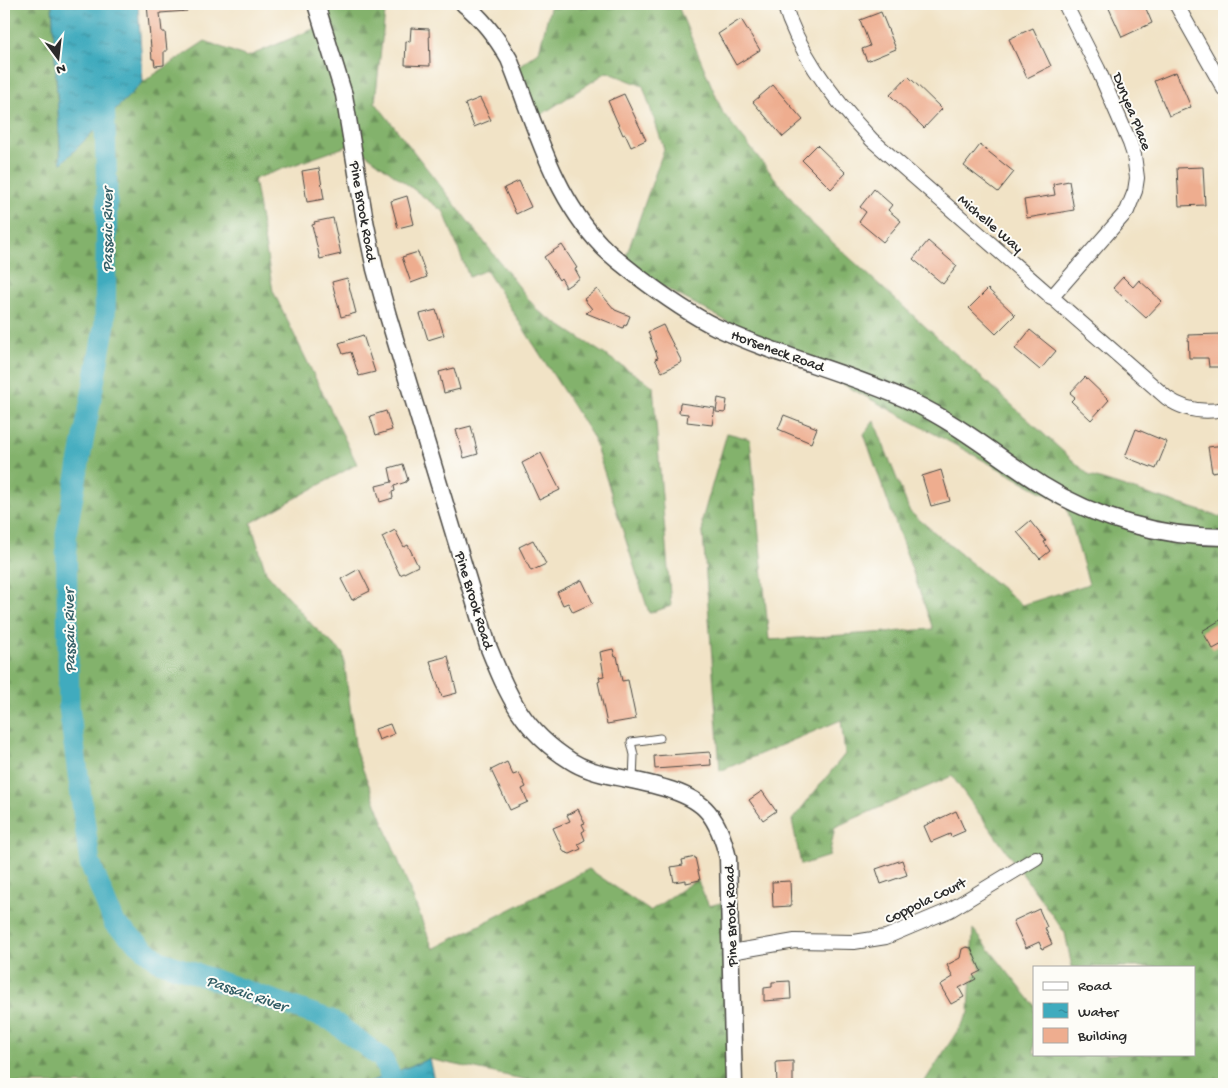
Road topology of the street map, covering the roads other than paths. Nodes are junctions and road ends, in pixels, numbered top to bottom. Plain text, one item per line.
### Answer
1 (316, 4) edge
2 (464, 4) edge
3 (784, 4) edge
4 (1065, 4) edge
5 (1176, 4) edge
6 (1224, 89) edge
7 (1051, 298) junction
8 (1224, 408) edge
9 (1224, 538) edge
10 (660, 738) dead end
11 (633, 781) junction
12 (1036, 858) dead end
13 (731, 952) junction
14 (734, 1084) edge

1 - 11 street, Pine Brook Road
2 - 9 street, Horseneck Road
3 - 7 street, Michelle Way
4 - 7 street, Duryea Place
5 - 6 street
7 - 8 street, Michelle Way
10 - 11 lane
11 - 13 street, Pine Brook Road
12 - 13 street, Coppola Court
13 - 14 street, Pine Brook Road

